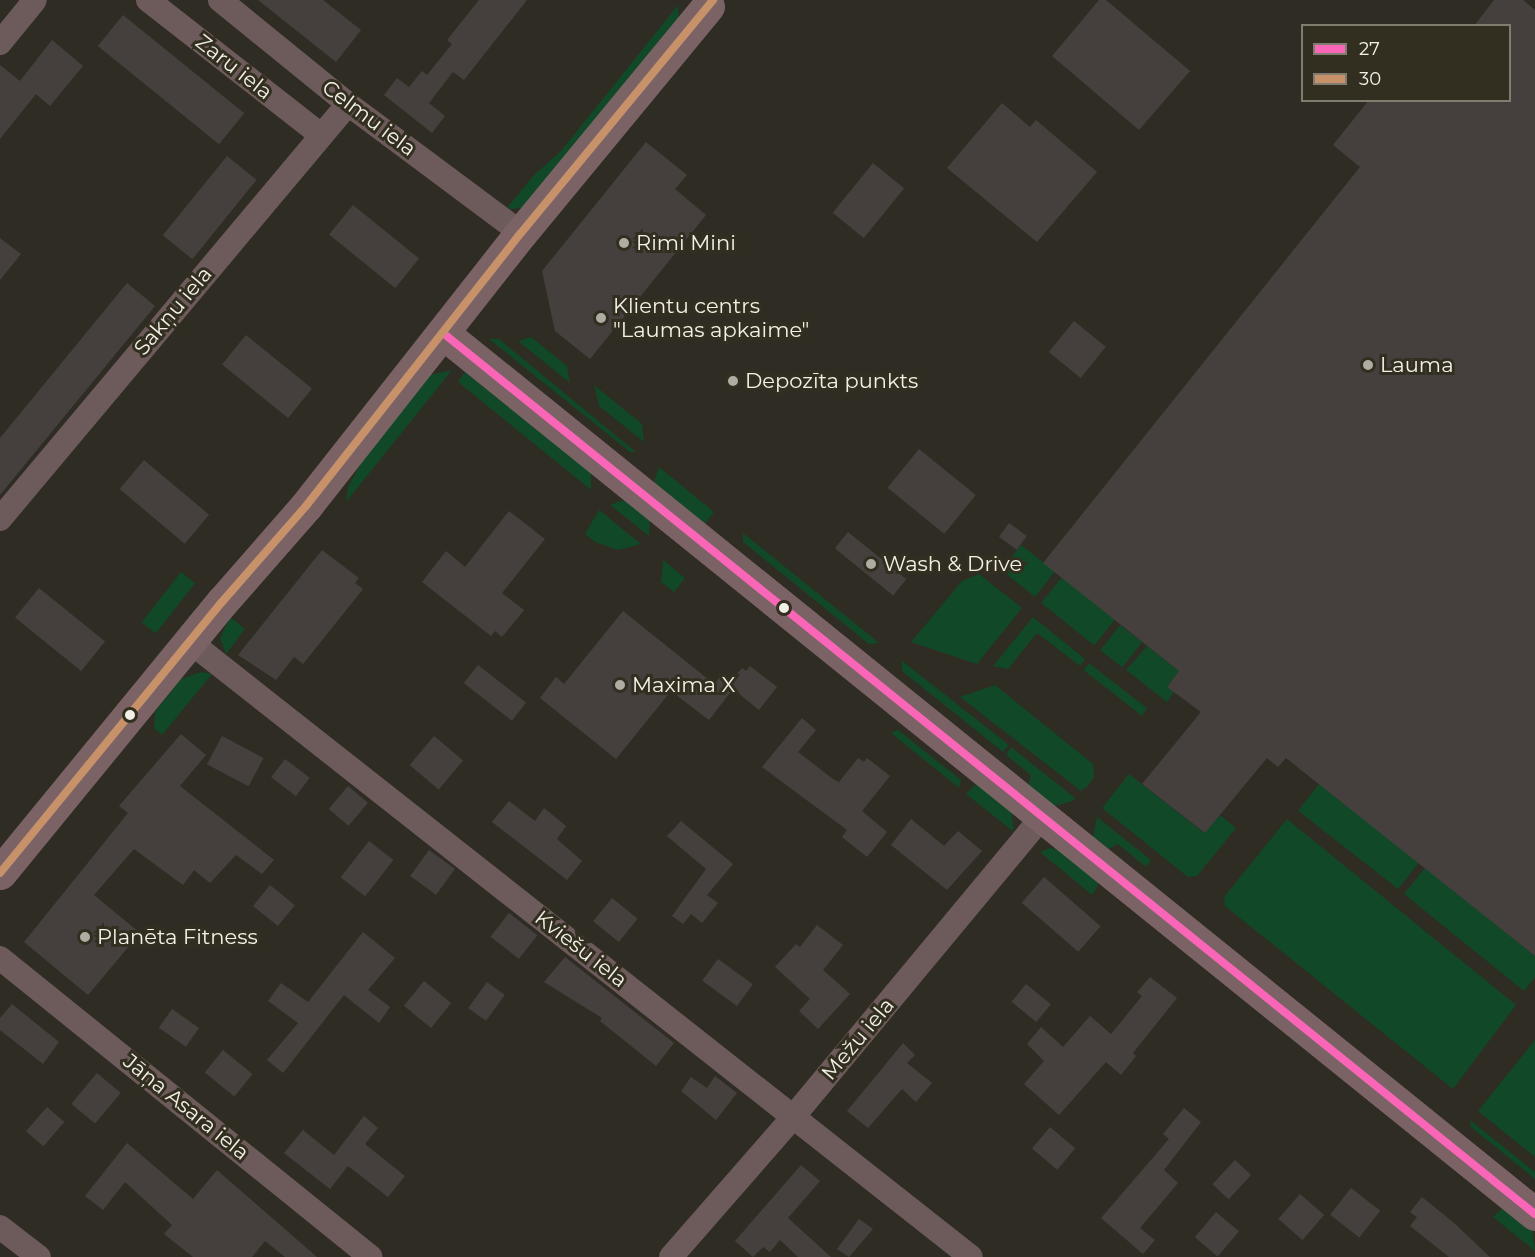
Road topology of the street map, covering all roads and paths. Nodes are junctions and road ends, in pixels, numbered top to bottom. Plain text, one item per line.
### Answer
1 (35, 0) edge
2 (148, 0) edge
3 (220, 0) edge
4 (707, 2) edge
5 (0, 43) edge
6 (348, 104) junction
7 (321, 135) junction
8 (521, 233) junction
9 (443, 333) junction
10 (0, 519) edge
11 (189, 642) junction
12 (1042, 817) junction
13 (0, 873) edge
14 (0, 958) edge
15 (793, 1117) junction
16 (1535, 1214) edge
17 (0, 1227) edge
18 (39, 1257) edge
19 (371, 1257) edge
20 (671, 1257) edge
21 (971, 1257) edge

1 - 5 street
2 - 7 street, Zaru iela
3 - 6 street, Celmu iela
4 - 8 street
6 - 7 street, Sakņu iela
6 - 8 street, Celmu iela
7 - 10 street, Sakņu iela
8 - 9 street
9 - 11 street
9 - 12 street
11 - 13 street
11 - 15 street, Kviešu iela
12 - 15 street, Mežu iela
12 - 16 street
14 - 19 street, Jāņa Asara iela
15 - 20 street, Mežu iela
15 - 21 street, Kviešu iela
17 - 18 street

